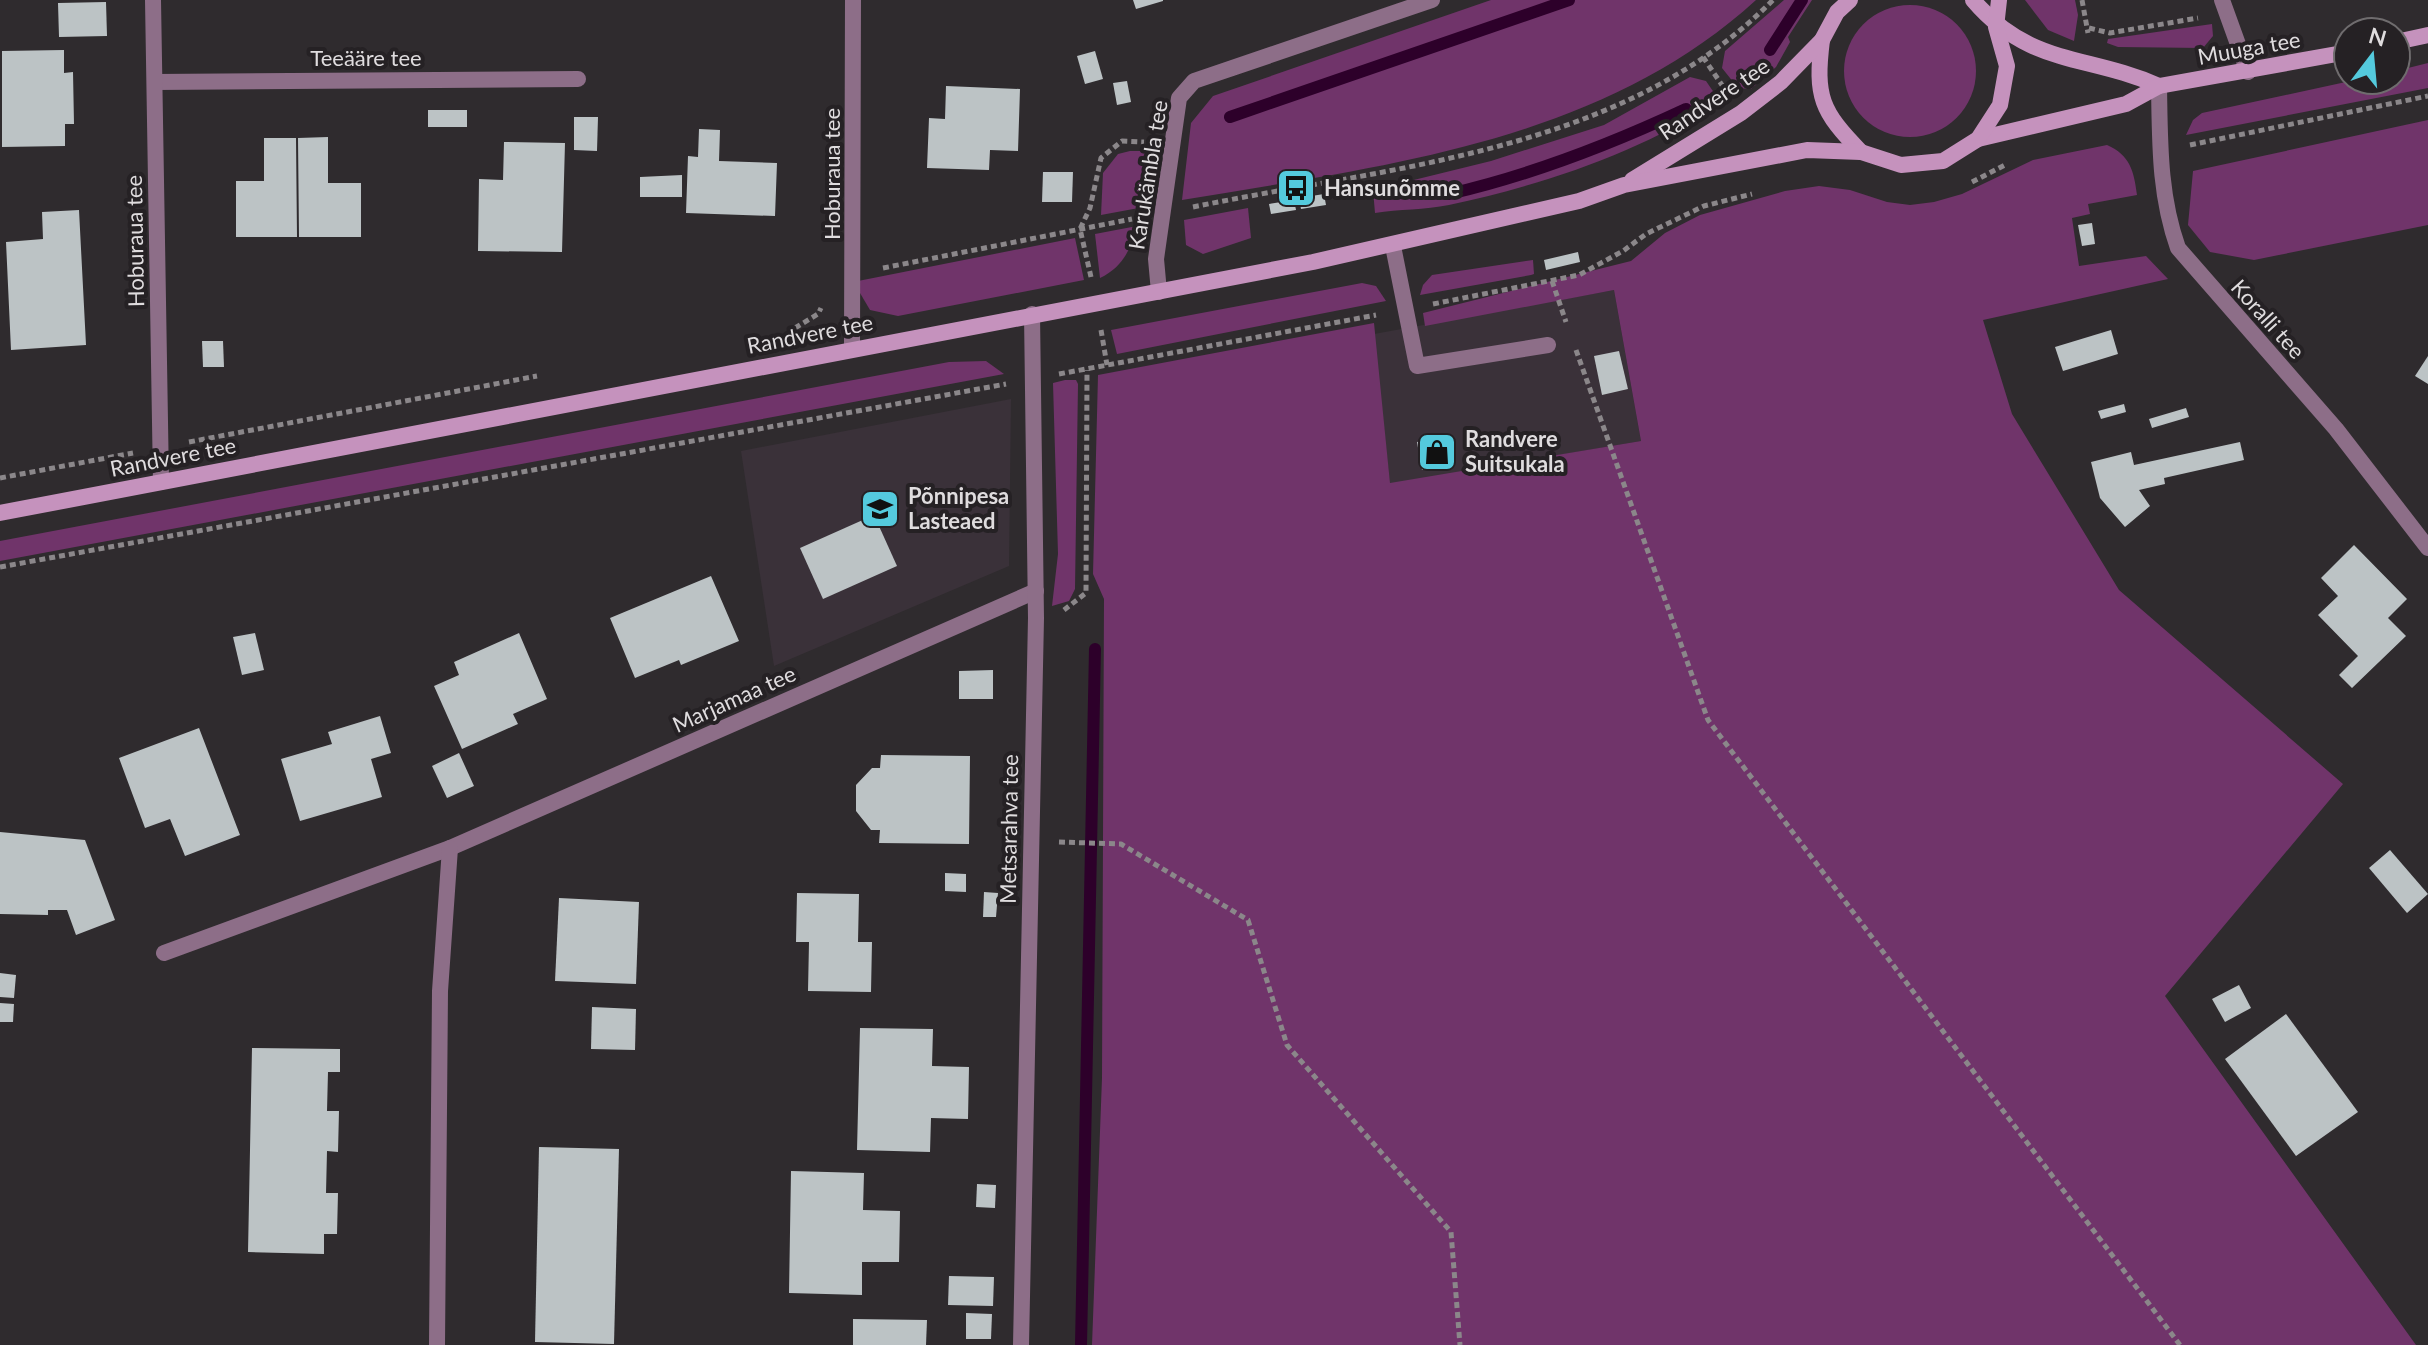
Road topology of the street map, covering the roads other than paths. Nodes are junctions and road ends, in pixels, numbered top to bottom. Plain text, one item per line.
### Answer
1 (153, 0) edge
2 (853, 0) edge
3 (1432, 0) edge
4 (1850, 0) edge
5 (1973, 0) edge
6 (1999, 0) edge
7 (2225, 7) edge
8 (1996, 27) junction
9 (1822, 40) junction
10 (2332, 55) edge
11 (2248, 72) junction
12 (578, 79) dead end
13 (155, 82) junction
14 (2159, 86) junction
15 (1978, 139) junction
16 (1861, 152) junction
17 (1624, 185) junction
18 (1393, 246) junction
19 (1159, 292) junction
20 (1032, 314) junction
21 (1548, 345) dead end
22 (852, 348) junction
23 (161, 482) junction
24 (0, 513) edge
25 (2428, 548) edge
26 (1036, 591) junction
27 (450, 848) junction
28 (164, 953) dead end
29 (437, 1345) edge
30 (1021, 1345) edge

1 - 13 street, Hoburaua tee
2 - 22 street, Hoburaua tee
3 - 19 street, Karukämbla tee
4 - 9 street, Randvere tee
5 - 8 street, Randvere tee
6 - 8 street, Randvere tee
7 - 11 street
8 - 14 street
8 - 15 street, Randvere tee
9 - 16 street, Randvere tee
9 - 17 street, Randvere tee
10 - 11 street, Muuga tee
11 - 14 street, Muuga tee
12 - 13 street, Teeääre tee
13 - 23 street, Hoburaua tee
14 - 15 street, Muuga tee
14 - 25 street, Koralli tee
15 - 16 street, Randvere tee
16 - 17 street, Randvere tee
17 - 18 street, Randvere tee
18 - 19 street, Randvere tee
18 - 21 street
19 - 20 street, Randvere tee
20 - 22 street, Randvere tee
20 - 26 street, Metsarahva tee
22 - 23 street, Randvere tee
23 - 24 street, Randvere tee
26 - 27 street, Marjamaa tee
26 - 30 street, Metsarahva tee
27 - 28 street, Marjamaa tee
27 - 29 street

